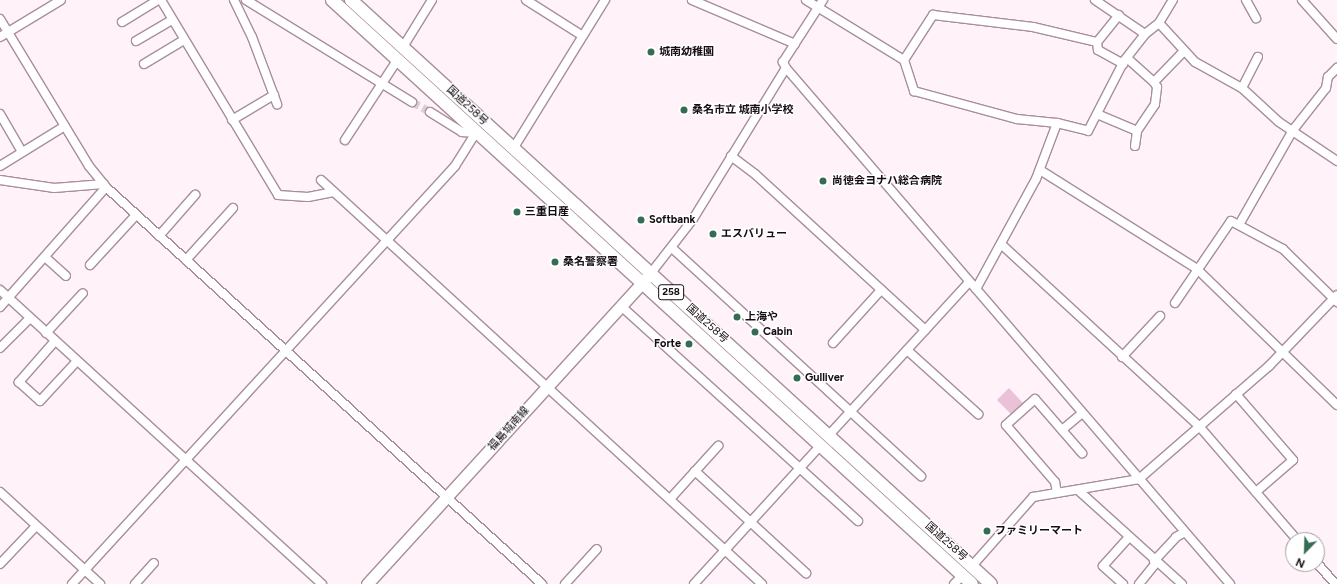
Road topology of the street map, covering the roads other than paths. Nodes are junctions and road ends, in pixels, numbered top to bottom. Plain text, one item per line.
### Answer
1 (61, 0) edge
2 (158, 0) edge
3 (161, 0) edge
4 (234, 0) edge
5 (246, 0) edge
6 (332, 0) edge
7 (351, 0) edge
8 (432, 0) edge
9 (526, 0) edge
10 (605, 0) edge
11 (692, 0) edge
12 (806, 0) edge
13 (1095, 0) edge
14 (1173, 0) edge
15 (1246, 0) edge
16 (1302, 0) edge
17 (820, 4) edge
18 (1119, 15) junction
19 (1256, 18) dead end
20 (0, 19) edge
21 (172, 20) junction
22 (122, 22) dead end
23 (1159, 24) junction
24 (8, 32) junction
25 (1145, 34) junction
26 (583, 36) junction
27 (0, 37) edge
28 (1337, 39) edge
29 (184, 40) junction
30 (136, 41) dead end
31 (1097, 42) junction
32 (795, 44) junction
33 (403, 47) junction
34 (1184, 51) junction
35 (1258, 58) dead end
36 (398, 59) junction
37 (904, 60) junction
38 (1125, 61) junction
39 (144, 64) dead end
40 (786, 68) junction
41 (1337, 68) edge
42 (1154, 82) junction
43 (382, 83) junction
44 (1242, 88) junction
45 (274, 95) junction
46 (412, 102) tunnel mouth
47 (277, 104) dead end
48 (430, 112) tunnel mouth
49 (0, 114) edge
50 (1097, 114) junction
51 (232, 120) junction
52 (1058, 123) junction
53 (65, 126) junction
54 (1137, 130) junction
55 (1293, 130) junction
56 (476, 132) junction
57 (345, 140) dead end
58 (1135, 146) dead end
59 (513, 149) junction
60 (22, 152) junction
61 (731, 156) junction
62 (1337, 161) edge
63 (0, 166) edge
64 (1040, 170) junction
65 (0, 180) edge
66 (320, 180) dead end
67 (105, 186) junction
68 (334, 192) junction
69 (195, 195) dead end
70 (232, 208) dead end
71 (136, 215) junction
72 (1240, 223) junction
73 (159, 236) junction
74 (386, 240) junction
75 (1001, 244) junction
76 (672, 248) junction
77 (45, 257) junction
78 (186, 260) junction
79 (90, 265) dead end
80 (1197, 270) junction
81 (651, 273) junction
82 (66, 276) dead end
83 (969, 282) junction
84 (641, 284) junction
85 (976, 289) junction
86 (0, 290) edge
87 (881, 290) junction
88 (83, 293) dead end
89 (8, 298) junction
90 (1336, 299) edge
91 (1175, 303) dead end
92 (0, 306) edge
93 (621, 306) junction
94 (1160, 316) dead end
95 (30, 318) junction
96 (925, 330) junction
97 (46, 333) junction
98 (55, 341) junction
99 (833, 343) dead end
100 (0, 348) edge
101 (285, 350) junction
102 (907, 350) junction
103 (1282, 351) junction
104 (1122, 357) junction
105 (77, 361) junction
106 (547, 387) junction
107 (1236, 394) junction
108 (1337, 405) edge
109 (851, 412) junction
110 (1082, 413) junction
111 (978, 414) dead end
112 (1199, 426) junction
113 (1062, 430) junction
114 (829, 436) junction
115 (820, 445) junction
116 (718, 446) dead end
117 (1082, 454) dead end
118 (186, 460) junction
119 (799, 468) junction
120 (696, 471) junction
121 (921, 476) dead end
122 (1139, 479) junction
123 (1078, 490) junction
124 (0, 492) edge
125 (1256, 492) junction
126 (1057, 493) junction
127 (447, 496) junction
128 (670, 499) junction
129 (751, 521) junction
130 (858, 521) dead end
131 (36, 526) junction
132 (1185, 532) junction
133 (1290, 532) edge
134 (1129, 537) junction
135 (597, 549) dead end
136 (725, 550) junction
137 (1155, 562) junction
138 (154, 563) dead end
139 (0, 564) edge
140 (972, 566) junction
141 (84, 570) junction
142 (1325, 572) edge
143 (806, 573) dead end
144 (963, 575) junction
145 (72, 584) edge
146 (100, 584) edge
147 (135, 584) edge
148 (322, 584) edge
149 (366, 584) edge
150 (542, 584) edge
151 (565, 584) edge
152 (694, 584) edge
153 (762, 584) edge
154 (954, 584) edge
155 (972, 584) edge
156 (991, 584) edge
157 (1123, 584) edge
158 (1139, 584) edge
159 (1182, 584) edge
160 (1230, 584) edge
161 (1335, 584) edge

1 - 24 street
2 - 22 street
3 - 21 street
4 - 45 street
5 - 43 street
6 - 36 highway, 国道258号 / 258
7 - 33 highway, 国道258号 / 258
8 - 33 street
9 - 26 street
10 - 26 street
11 - 32 street
12 - 17 street
13 - 18 street
14 - 23 street
15 - 19 street
16 - 28 street
17 - 32 street
17 - 37 street
18 - 25 street
18 - 31 street
20 - 24 street
21 - 29 street
21 - 30 street
23 - 25 street
23 - 34 street
24 - 27 street
24 - 53 street
25 - 38 street
26 - 59 street
29 - 39 street
29 - 51 street
31 - 37 street
31 - 38 street
32 - 40 street
33 - 59 highway, 国道258号 / 258
34 - 42 street
34 - 44 street
35 - 44 street
36 - 43 street
36 - 56 highway, 国道258号 / 258
37 - 52 street
38 - 42 street
38 - 50 street
40 - 61 street
40 - 83 street
41 - 55 street
42 - 54 street
43 - 46 street
43 - 57 street
44 - 55 street
45 - 47 street
45 - 51 street
48 - 56 street
49 - 60 street
50 - 52 street
50 - 54 street
51 - 68 street
52 - 64 street
53 - 60 street
53 - 67 street
54 - 58 street
55 - 62 street
55 - 72 street
56 - 74 street
56 - 84 highway, 国道258号 / 258
59 - 81 highway, 国道258号 / 258
60 - 63 street
61 - 76 street
61 - 87 street
64 - 75 street
64 - 80 street
65 - 67 street
66 - 68 street
67 - 71 street
67 - 77 street
68 - 74 street
69 - 73 street
70 - 78 street
71 - 73 street
71 - 79 street
72 - 80 street
72 - 90 street
73 - 78 street
74 - 101 street
74 - 106 street
75 - 85 street
75 - 104 street
76 - 81 street
76 - 109 street
77 - 82 street
77 - 89 street
78 - 101 street
80 - 91 street
80 - 103 street
81 - 84 main road, 福島城南線
81 - 114 highway, 国道258号 / 258
83 - 85 street
83 - 96 street
84 - 93 main road, 福島城南線
84 - 115 highway, 国道258号 / 258
85 - 110 street
86 - 89 street
87 - 96 street
87 - 99 street
88 - 97 street
89 - 92 street
89 - 95 street
90 - 103 street
93 - 106 main road, 福島城南線
93 - 119 street
94 - 104 street
95 - 97 street
95 - 100 street
96 - 102 street
97 - 98 street
98 - 105 street
98 - 105 street
101 - 118 street
101 - 127 street
102 - 109 street
102 - 111 street
103 - 107 street
103 - 108 street
104 - 112 street
105 - 118 street
106 - 127 main road, 福島城南線
106 - 128 street
107 - 112 street
107 - 125 street
109 - 114 street
109 - 121 street
110 - 113 street
110 - 122 street
112 - 122 street
112 - 125 street
113 - 117 street
113 - 126 street
114 - 140 highway, 国道258号 / 258
115 - 119 street
115 - 144 highway, 国道258号 / 258
116 - 120 street
118 - 141 street
118 - 148 street
119 - 129 street
119 - 130 street
120 - 128 street
120 - 129 street
122 - 123 street
122 - 132 street
123 - 126 street
123 - 134 street
124 - 131 street
125 - 133 street
126 - 140 street
127 - 149 main road, 福島城南線
127 - 150 street
128 - 136 street
129 - 136 street
129 - 143 street
131 - 139 street
131 - 141 street
132 - 137 street
132 - 160 street
134 - 137 street
134 - 157 street
135 - 151 street
136 - 152 street
136 - 153 street
137 - 158 street
137 - 159 street
138 - 147 street
140 - 156 highway, 国道258号 / 258
141 - 145 street
141 - 146 street
142 - 161 street
144 - 154 street
144 - 155 highway, 国道258号 / 258

